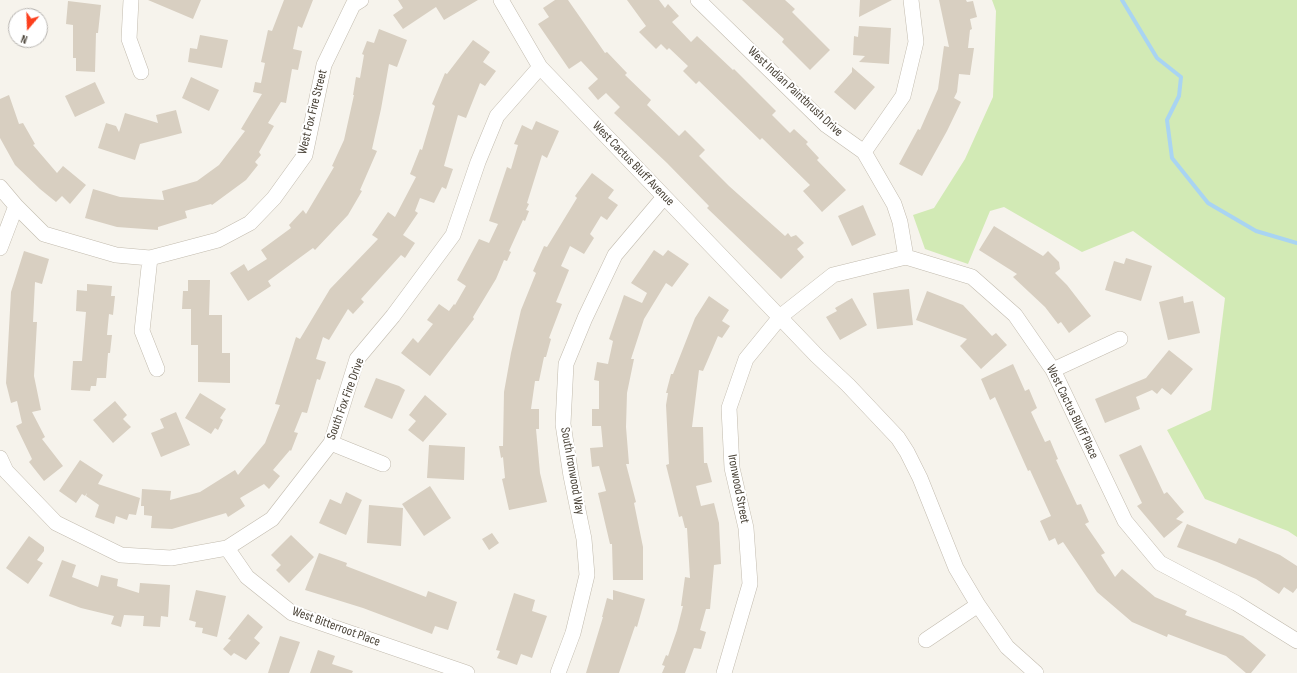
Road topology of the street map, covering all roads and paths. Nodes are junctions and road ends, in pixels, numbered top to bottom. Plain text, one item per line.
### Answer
1 (131, 0) edge
2 (501, 0) edge
3 (698, 0) edge
4 (910, 0) edge
5 (354, 2) edge
6 (540, 67) junction
7 (141, 72) dead end
8 (864, 152) junction
9 (0, 187) edge
10 (664, 197) junction
11 (16, 206) junction
12 (0, 248) edge
13 (906, 257) junction
14 (150, 258) junction
15 (781, 316) junction
16 (1120, 339) dead end
17 (158, 369) dead end
18 (1053, 370) junction
19 (331, 443) junction
20 (383, 464) dead end
21 (2, 467) edge
22 (228, 548) junction
23 (978, 605) junction
24 (926, 640) dead end
25 (1297, 641) edge
26 (467, 673) edge
27 (558, 673) edge
28 (724, 673) edge
29 (1036, 673) edge

1 - 7 street
2 - 6 street, West Cactus Bluff Avenue
3 - 8 street, West Indian Paintbrush Drive
4 - 8 street
5 - 14 street, West Fox Fire Street
6 - 10 street, West Cactus Bluff Avenue
6 - 19 street, South Fox Fire Drive
8 - 13 street, West Indian Paintbrush Drive
9 - 11 street, West Fox Fire Street
10 - 15 street, West Cactus Bluff Avenue
10 - 27 street, South Ironwood Way
11 - 12 street
11 - 14 street, West Fox Fire Street
13 - 15 street
13 - 18 street, West Cactus Bluff Place
14 - 17 street
15 - 23 street, West Cactus Bluff Avenue
15 - 28 street, Ironwood Street
16 - 18 street
18 - 25 street, West Cactus Bluff Place
19 - 20 street
19 - 22 street, South Fox Fire Drive
21 - 22 street, South Fox Fire Drive
22 - 26 street, West Bitterroot Place
23 - 24 street
23 - 29 street, West Cactus Bluff Avenue

